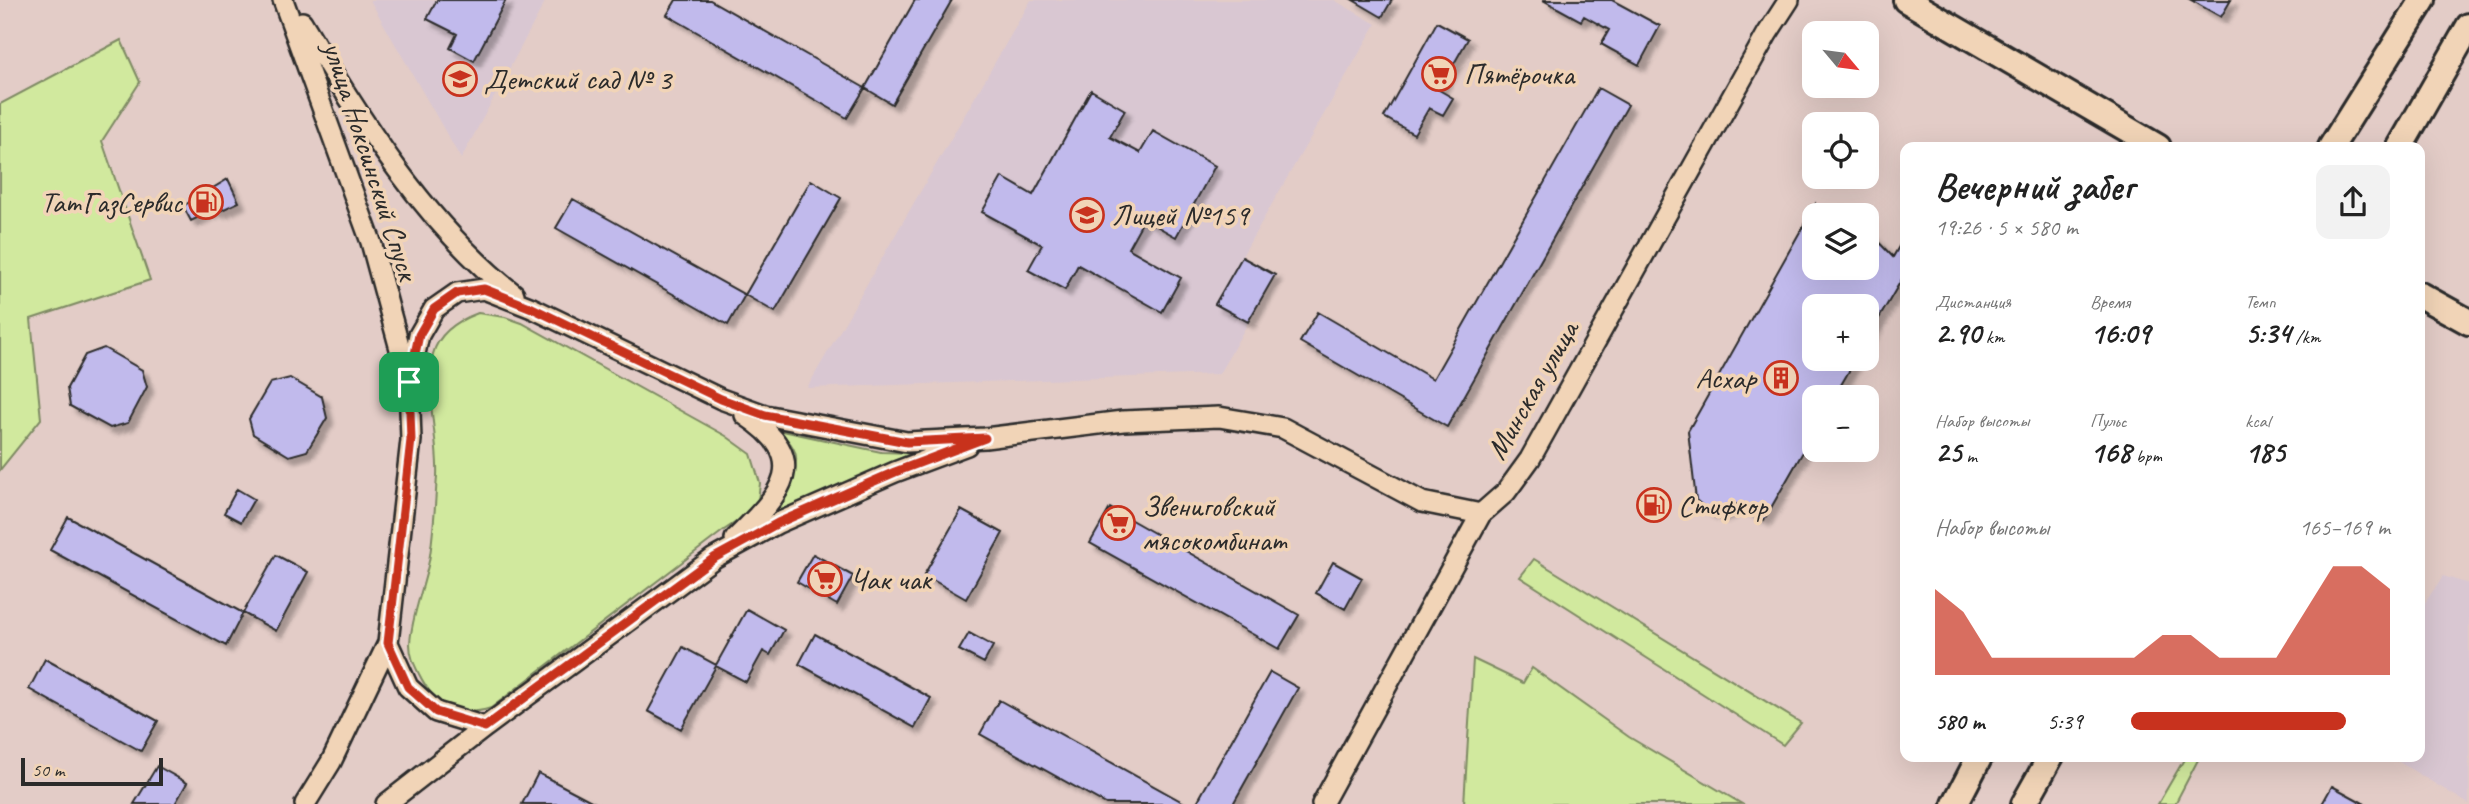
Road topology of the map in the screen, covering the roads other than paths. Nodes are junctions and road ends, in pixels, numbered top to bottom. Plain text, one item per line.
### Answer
1 (283, 0) edge
2 (288, 0) edge
3 (1788, 0) edge
4 (1906, 0) edge
5 (2423, 0) edge
6 (2469, 26) edge
7 (2149, 142) edge
8 (2334, 142) edge
9 (2403, 142) edge
10 (2425, 298) edge
11 (532, 308) junction
12 (2469, 322) edge
13 (409, 382) junction
14 (721, 399) junction
15 (985, 438) junction
16 (1481, 514) junction
17 (714, 558) junction
18 (388, 643) junction
19 (485, 727) junction
20 (1977, 762) edge
21 (2048, 762) edge
22 (305, 804) edge
23 (386, 804) edge
24 (1322, 804) edge
25 (1955, 804) edge
26 (2024, 804) edge

1 - 13 street, улица Ноксинский Спуск
2 - 11 street, улица Ноксинский Спуск
3 - 16 street, Минская улица
4 - 7 main road
5 - 8 main road
6 - 9 main road
10 - 12 main road
11 - 13 street, улица Ноксинский Спуск
11 - 14 street, улица Ноксинский Спуск
13 - 18 street, улица Ноксинский Спуск
14 - 15 street, улица Ноксинский Спуск
14 - 17 street, улица Ноксинский Спуск
15 - 16 street, улица Ноксинский Спуск
15 - 17 street, улица Ноксинский Спуск
16 - 24 street, Минская улица
17 - 19 street, улица Ноксинский Спуск
18 - 19 street
18 - 22 street, улица Ноксинский Спуск
19 - 23 street, улица Ноксинский Спуск
20 - 25 main road
21 - 26 main road

